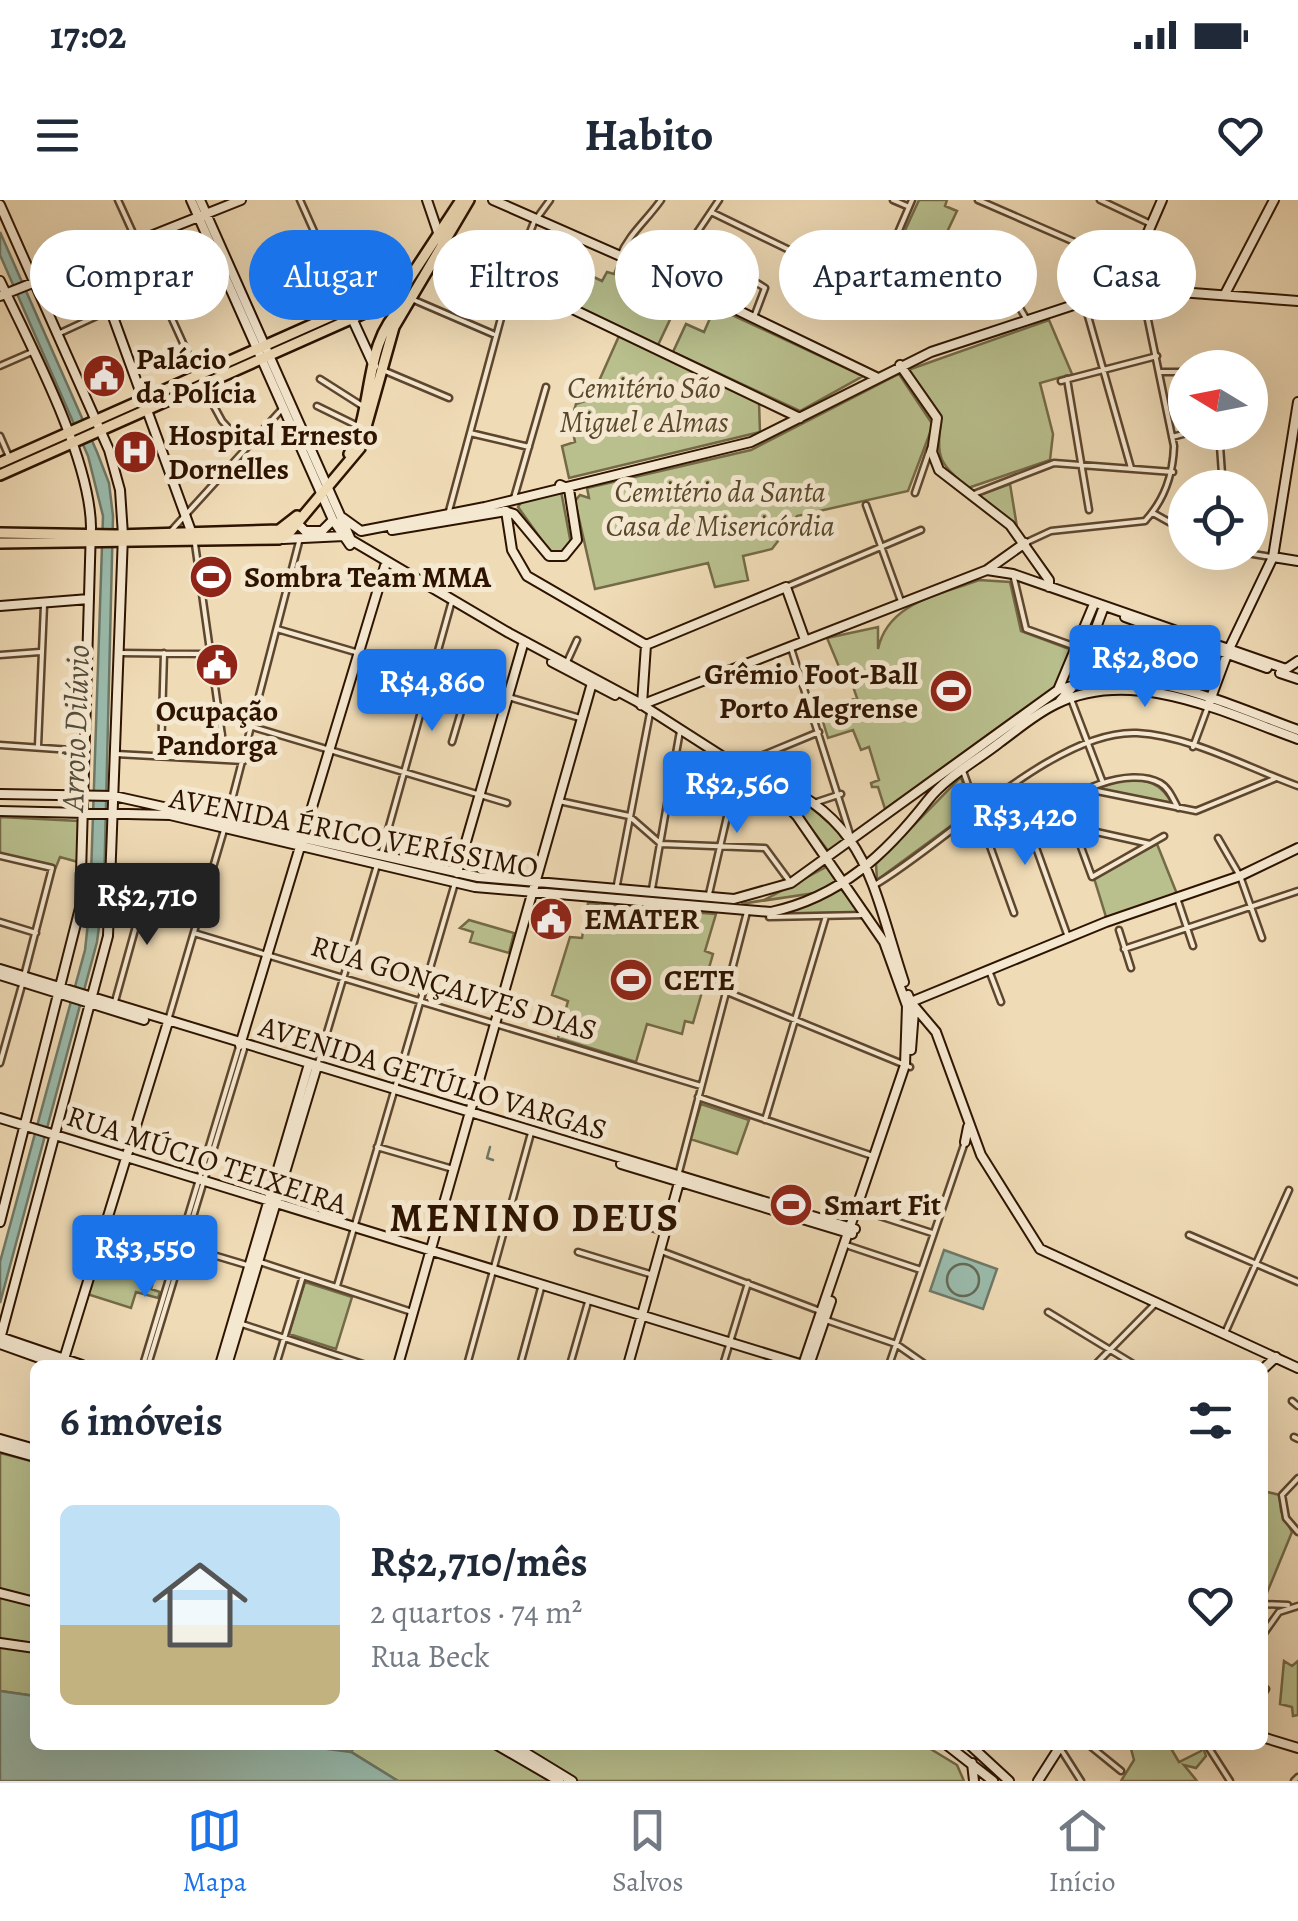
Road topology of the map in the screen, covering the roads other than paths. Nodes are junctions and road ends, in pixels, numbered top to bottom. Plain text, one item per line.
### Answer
1 (118, 200) edge
2 (191, 200) edge
3 (200, 200) edge
4 (241, 200) edge
5 (300, 200) edge
6 (427, 200) edge
7 (461, 200) edge
8 (469, 200) edge
9 (494, 200) edge
10 (550, 200) edge
11 (661, 200) edge
12 (719, 200) edge
13 (893, 200) edge
14 (912, 200) edge
15 (978, 200) edge
16 (1100, 200) edge
17 (1162, 200) edge
18 (1274, 200) edge
19 (1, 203) edge
20 (909, 207) junction
21 (711, 212) junction
22 (202, 215) junction
23 (534, 222) junction
24 (1151, 224) junction
25 (134, 230) edge
26 (165, 230) edge
27 (314, 230) edge
28 (439, 230) edge
29 (441, 230) edge
30 (452, 230) edge
31 (531, 230) edge
32 (638, 230) edge
33 (699, 230) edge
34 (899, 230) edge
35 (1148, 230) edge
36 (1057, 234) edge
37 (433, 244) edge
38 (779, 245) edge
39 (615, 254) edge
40 (433, 263) edge
41 (416, 272) junction
42 (413, 274) edge
43 (413, 277) edge
44 (0, 280) edge
45 (30, 283) joint
46 (759, 284) edge
47 (1196, 293) edge
48 (5, 294) edge
49 (413, 294) edge
50 (1225, 294) junction
51 (1298, 301) edge
52 (413, 302) edge
53 (759, 305) edge
54 (759, 319) edge
55 (49, 320) edge
56 (88, 320) edge
57 (114, 320) edge
58 (174, 320) edge
59 (337, 320) edge
60 (353, 320) edge
61 (390, 320) edge
62 (400, 320) edge
63 (499, 320) edge
64 (595, 320) edge
65 (1027, 320) edge
66 (1089, 320) edge
67 (1149, 320) edge
68 (56, 334) junction
69 (494, 335) junction
70 (32, 352) junction
71 (263, 353) junction
72 (1157, 356) junction
73 (900, 365) junction
74 (0, 366) edge
75 (377, 368) junction
76 (1103, 369) junction
77 (1160, 372) junction
78 (1168, 372) edge
79 (876, 377) junction
80 (320, 378) dead end
81 (200, 381) junction
82 (546, 386) dead end
83 (450, 398) dead end
84 (1298, 403) edge
85 (144, 406) junction
86 (316, 406) dead end
87 (284, 407) junction
88 (364, 408) junction
89 (1168, 415) edge
90 (800, 418) junction
91 (95, 427) junction
92 (360, 428) junction
93 (470, 432) junction
94 (0, 436) edge
95 (73, 438) junction
96 (931, 444) junction
97 (246, 447) junction
98 (529, 447) junction
99 (5, 461) edge
100 (1287, 464) junction
101 (924, 465) junction
102 (1081, 465) junction
103 (1131, 468) junction
104 (1298, 470) edge
105 (1168, 472) edge
106 (0, 475) edge
107 (946, 478) junction
108 (588, 479) junction
109 (1168, 482) edge
110 (560, 485) junction
111 (324, 488) junction
112 (526, 494) junction
113 (915, 494) dead end
114 (570, 496) junction
115 (970, 496) junction
116 (514, 498) junction
117 (485, 506) junction
118 (866, 506) dead end
119 (1089, 510) dead end
120 (510, 512) junction
121 (1153, 513) junction
122 (186, 515) junction
123 (335, 515) junction
124 (448, 518) junction
125 (1168, 521) edge
126 (298, 524) junction
127 (1010, 525) junction
128 (921, 530) dead end
129 (171, 532) junction
130 (0, 533) edge
131 (279, 535) junction
132 (193, 536) junction
133 (345, 536) junction
134 (300, 538) junction
135 (94, 539) junction
136 (120, 539) junction
137 (1025, 542) junction
138 (0, 543) edge
139 (881, 546) junction
140 (1012, 553) junction
141 (1268, 556) edge
142 (1273, 557) junction
143 (1298, 561) edge
144 (385, 566) junction
145 (986, 570) junction
146 (1013, 574) junction
147 (786, 587) junction
148 (1049, 587) junction
149 (89, 599) junction
150 (44, 602) junction
151 (451, 604) junction
152 (902, 604) junction
153 (1094, 604) junction
154 (0, 606) edge
155 (1103, 609) junction
156 (278, 629) junction
157 (577, 640) dead end
158 (805, 640) junction
159 (523, 643) junction
160 (646, 645) junction
161 (791, 646) junction
162 (1078, 648) junction
163 (42, 651) junction
164 (1088, 651) junction
165 (1228, 652) junction
166 (120, 653) junction
167 (164, 653) junction
168 (360, 653) junction
169 (210, 654) junction
170 (0, 656) edge
171 (1298, 663) edge
172 (566, 664) junction
173 (432, 674) junction
174 (1293, 677) edge
175 (592, 682) junction
176 (1165, 682) junction
177 (1075, 684) junction
178 (470, 685) junction
179 (1058, 690) junction
180 (507, 696) junction
181 (1071, 699) junction
182 (1209, 703) junction
183 (639, 704) junction
184 (1057, 704) junction
185 (650, 713) junction
186 (582, 718) junction
187 (252, 727) junction
188 (681, 729) junction
189 (1298, 730) edge
190 (819, 732) junction
191 (1298, 739) edge
192 (1087, 740) junction
193 (452, 742) dead end
194 (0, 745) edge
195 (38, 746) junction
196 (1192, 747) junction
197 (331, 750) junction
198 (86, 751) junction
199 (116, 754) junction
200 (161, 755) junction
201 (225, 757) junction
202 (244, 761) junction
203 (741, 766) junction
204 (962, 770) junction
205 (404, 772) junction
206 (1277, 778) junction
207 (1103, 783) junction
208 (1014, 786) junction
209 (1298, 786) edge
210 (1087, 790) junction
211 (83, 793) junction
212 (0, 794) edge
213 (841, 794) junction
214 (480, 795) junction
215 (111, 796) junction
216 (559, 800) junction
217 (508, 803) dead end
218 (811, 804) junction
219 (1178, 808) junction
220 (980, 811) junction
221 (0, 812) edge
222 (86, 816) junction
223 (110, 816) junction
224 (630, 816) junction
225 (1048, 819) junction
226 (1027, 822) junction
227 (226, 823) junction
228 (1083, 828) junction
229 (1164, 836) dead end
230 (852, 837) junction
231 (418, 838) dead end
232 (1218, 838) dead end
233 (303, 843) junction
234 (661, 844) junction
235 (1150, 844) junction
236 (717, 847) junction
237 (1036, 847) junction
238 (1298, 848) edge
239 (0, 856) edge
240 (829, 858) junction
241 (379, 859) junction
242 (412, 862) junction
243 (867, 866) junction
244 (1240, 876) junction
245 (456, 878) junction
246 (113, 880) junction
247 (845, 881) junction
248 (148, 883) junction
249 (791, 883) junction
250 (874, 886) junction
251 (533, 889) junction
252 (616, 891) junction
253 (1298, 891) edge
254 (651, 894) junction
255 (1177, 897) junction
256 (708, 898) junction
257 (204, 899) junction
258 (1251, 907) junction
259 (747, 912) junction
260 (1014, 912) dead end
261 (869, 914) junction
262 (771, 915) junction
263 (826, 916) junction
264 (0, 922) edge
265 (1187, 927) junction
266 (1119, 930) dead end
267 (36, 933) junction
268 (194, 933) junction
269 (1068, 938) junction
270 (1262, 938) dead end
271 (1194, 946) dead end
272 (1124, 949) junction
273 (270, 955) junction
274 (988, 968) junction
275 (1131, 968) dead end
276 (0, 972) edge
277 (23, 979) junction
278 (345, 979) junction
279 (705, 982) dead end
280 (726, 992) junction
281 (64, 993) junction
282 (907, 998) junction
283 (89, 1000) junction
284 (420, 1002) junction
285 (1001, 1002) dead end
286 (114, 1004) junction
287 (795, 1020) junction
288 (167, 1024) junction
289 (494, 1024) junction
290 (243, 1044) junction
291 (0, 1063) edge
292 (908, 1066) junction
293 (316, 1068) junction
294 (701, 1086) junction
295 (391, 1091) junction
296 (698, 1097) junction
297 (894, 1102) junction
298 (468, 1114) junction
299 (893, 1116) junction
300 (0, 1118) edge
301 (967, 1118) junction
302 (765, 1120) junction
303 (28, 1127) junction
304 (529, 1133) junction
305 (53, 1134) junction
306 (975, 1138) junction
307 (964, 1142) junction
308 (377, 1147) junction
309 (125, 1158) junction
310 (877, 1158) junction
311 (453, 1169) junction
312 (678, 1179) junction
313 (201, 1182) junction
314 (1289, 1190) dead end
315 (860, 1200) junction
316 (270, 1204) junction
317 (860, 1210) junction
318 (603, 1214) dead end
319 (0, 1222) edge
320 (105, 1222) junction
321 (354, 1230) junction
322 (852, 1231) junction
323 (666, 1232) junction
324 (934, 1233) junction
325 (1190, 1235) dead end
326 (182, 1246) junction
327 (849, 1246) junction
328 (661, 1250) junction
329 (578, 1252) dead end
330 (429, 1253) junction
331 (1258, 1262) junction
332 (253, 1263) junction
333 (921, 1270) junction
334 (492, 1273) junction
335 (653, 1275) junction
336 (303, 1276) junction
337 (1298, 1282) edge
338 (748, 1284) junction
339 (337, 1286) junction
340 (541, 1288) junction
341 (588, 1302) junction
342 (1157, 1302) junction
343 (412, 1312) junction
344 (1048, 1312) dead end
345 (821, 1316) junction
346 (640, 1318) junction
347 (236, 1322) junction
348 (4, 1327) junction
349 (1225, 1332) junction
350 (284, 1338) junction
351 (0, 1339) edge
352 (13, 1342) junction
353 (730, 1344) junction
354 (896, 1344) junction
355 (1110, 1350) junction
356 (1276, 1357) junction
357 (56, 1360) edge
358 (56, 1360) edge
359 (62, 1360) edge
360 (148, 1360) edge
361 (225, 1360) edge
362 (277, 1360) edge
363 (343, 1360) edge
364 (399, 1360) edge
365 (469, 1360) edge
366 (521, 1360) edge
367 (571, 1360) edge
368 (629, 1360) edge
369 (724, 1360) edge
370 (787, 1360) edge
371 (807, 1360) edge
372 (891, 1360) edge
373 (919, 1360) edge
374 (1100, 1360) edge
375 (1127, 1360) edge
376 (1268, 1364) edge
377 (1298, 1368) edge
378 (1292, 1401) dead end
379 (1298, 1406) edge
380 (0, 1443) edge
381 (30, 1452) edge
382 (1298, 1478) edge
383 (1298, 1532) edge
384 (0, 1592) edge
385 (30, 1601) edge
386 (1268, 1604) edge
387 (1290, 1606) junction
388 (1298, 1606) edge
389 (1268, 1608) edge
390 (1277, 1614) junction
391 (1268, 1627) edge
392 (0, 1643) edge
393 (30, 1647) edge
394 (1268, 1739) edge
395 (1298, 1748) edge
396 (506, 1750) edge
397 (521, 1750) edge
398 (955, 1750) edge
399 (975, 1750) edge
400 (1057, 1750) edge
401 (1062, 1750) edge
402 (1095, 1750) edge
403 (1210, 1750) edge
404 (969, 1759) junction
405 (1121, 1771) dead end
406 (559, 1781) edge
407 (572, 1781) edge
408 (974, 1781) edge
409 (993, 1781) edge
410 (1009, 1781) edge
411 (1038, 1781) edge
412 (1080, 1781) edge
413 (1230, 1781) edge

1 - 25 street
2 - 22 main road
3 - 22 main road
4 - 22 main road
5 - 27 street
6 - 28 main road
7 - 29 main road
8 - 30 main road
9 - 23 main road
10 - 23 street
11 - 32 street
12 - 21 street
13 - 20 street
14 - 20 street
15 - 36 street
16 - 24 street
17 - 24 main road
18 - 50 main road
19 - 45 main road
20 - 34 street
21 - 33 street
21 - 38 street
22 - 26 main road
22 - 71 main road
23 - 31 street
23 - 39 main road
24 - 35 main road
37 - 41 main road
40 - 49 main road
41 - 42 main road
41 - 43 main road
44 - 48 main road
45 - 48 main road
46 - 53 street
47 - 50 main road
48 - 70 main road
50 - 51 main road
52 - 69 street
54 - 79 main road
55 - 68 main road
56 - 68 street
57 - 85 main road
58 - 81 street
59 - 71 main road
60 - 75 main road
61 - 75 main road
62 - 75 main road
63 - 69 street
64 - 90 main road
65 - 73 main road
66 - 76 street
67 - 72 street
68 - 91 main road
69 - 93 street
70 - 74 street
70 - 95 main road
71 - 81 main road
71 - 87 main road
71 - 111 main road
72 - 76 street
72 - 77 street
73 - 79 main road
73 - 96 main road
75 - 83 street
75 - 88 main road
75 - 111 main road
76 - 102 street
76 - 103 street
77 - 78 street
77 - 89 street
79 - 90 main road
80 - 88 street
81 - 85 main road
81 - 97 street
82 - 98 street
84 - 100 main road
85 - 91 main road
85 - 122 main road
86 - 92 street
87 - 97 street
87 - 111 main road
88 - 92 main road
90 - 108 main road
91 - 95 main road
91 - 136 main road
92 - 111 main road
93 - 98 street
93 - 124 street
94 - 99 street
95 - 99 main road
95 - 106 main road
95 - 135 main road
96 - 101 street
96 - 107 main road
97 - 122 street
98 - 116 street
100 - 104 street
100 - 142 main road
101 - 107 street
101 - 113 street
102 - 103 street
102 - 115 street
102 - 119 street
103 - 105 street
107 - 115 main road
108 - 110 main road
108 - 114 main road
109 - 121 street
110 - 112 main road
110 - 114 main road
111 - 123 main road
111 - 126 main road
111 - 131 main road
112 - 116 main road
112 - 120 main road
114 - 120 main road
115 - 127 main road
116 - 117 main road
117 - 120 main road
117 - 124 main road
118 - 139 street
120 - 124 main road
120 - 160 main road
121 - 125 street
121 - 137 street
122 - 129 street
122 - 132 main road
123 - 124 main road
123 - 126 main road
123 - 133 main road
124 - 133 main road
126 - 131 main road
127 - 137 main road
127 - 140 main road
128 - 139 street
129 - 132 main road
129 - 136 main road
130 - 135 main road
131 - 132 main road
131 - 134 main road
132 - 136 main road
132 - 169 street
133 - 134 main road
133 - 144 main road
133 - 159 main road
134 - 156 street
135 - 136 main road
135 - 138 main road
135 - 149 main road
136 - 166 main road
137 - 140 main road
137 - 148 main road
139 - 147 street
139 - 152 street
140 - 145 main road
141 - 142 street
142 - 143 main road
142 - 165 main road
144 - 151 main road
144 - 168 main road
145 - 146 main road
145 - 152 main road
146 - 148 main road
146 - 162 street
147 - 158 main road
147 - 160 main road
148 - 153 main road
149 - 150 main road
149 - 198 main road
150 - 154 main road
150 - 163 street
151 - 159 main road
151 - 173 street
152 - 158 main road
153 - 155 main road
153 - 162 main road
153 - 165 main road
155 - 164 main road
155 - 165 main road
156 - 168 street
156 - 187 street
157 - 172 street
158 - 161 main road
159 - 172 main road
159 - 175 main road
159 - 180 main road
160 - 183 main road
161 - 183 main road
161 - 190 street
162 - 179 main road
163 - 170 street
163 - 195 street
164 - 176 street
164 - 177 main road
165 - 171 main road
165 - 174 main road
165 - 182 main road
166 - 167 street
166 - 199 main road
167 - 169 street
167 - 200 street
168 - 173 street
168 - 197 main road
169 - 201 street
171 - 174 main road
172 - 175 main road
173 - 178 street
173 - 205 street
175 - 183 main road
175 - 186 main road
176 - 177 main road
176 - 182 main road
177 - 179 main road
177 - 184 main road
178 - 180 street
178 - 193 street
179 - 230 main road, AVENIDA ÉRICO VERÍSSIMO
180 - 186 street
180 - 214 main road
181 - 182 main road
181 - 184 main road
181 - 192 street
182 - 189 main road
182 - 191 main road
182 - 196 street
183 - 185 main road
183 - 188 main road
184 - 204 main road, AVENIDA ÉRICO VERÍSSIMO
185 - 188 main road
185 - 224 street
186 - 216 main road
187 - 197 street
187 - 202 street
188 - 203 main road
188 - 234 street
190 - 203 street
190 - 213 street
192 - 196 street
192 - 207 street
192 - 208 street
194 - 195 street
195 - 198 street
196 - 206 street
197 - 205 street
197 - 233 main road
198 - 211 main road
199 - 200 street
199 - 215 main road
200 - 201 street
201 - 202 street
202 - 227 street
203 - 218 main road
203 - 236 street
203 - 240 main road
204 - 220 street
204 - 243 main road, AVENIDA ÉRICO VERÍSSIMO
205 - 214 street
205 - 241 street
206 - 209 street
206 - 219 street
207 - 210 street
207 - 219 street
208 - 220 street
208 - 226 street
210 - 219 street
210 - 225 street
211 - 212 main road, AVENIDA ÉRICO VERÍSSIMO
211 - 215 main road, AVENIDA ÉRICO VERÍSSIMO
211 - 222 main road
213 - 218 street
213 - 230 street
214 - 217 street
214 - 245 main road
215 - 223 main road
215 - 227 main road, AVENIDA ÉRICO VERÍSSIMO
216 - 224 street
216 - 251 main road
218 - 230 main road
220 - 250 street
220 - 260 street
221 - 222 main road, AVENIDA ÉRICO VERÍSSIMO
222 - 223 main road, AVENIDA ÉRICO VERÍSSIMO
222 - 281 main road
223 - 227 main road, AVENIDA ÉRICO VERÍSSIMO
223 - 246 main road
224 - 234 street
224 - 252 street
225 - 226 street
225 - 228 street
225 - 237 street
226 - 237 street
227 - 233 main road, AVENIDA ÉRICO VERÍSSIMO
227 - 257 street
228 - 235 street
228 - 235 street
229 - 235 street
230 - 240 main road, AVENIDA ÉRICO VERÍSSIMO
230 - 243 main road
231 - 242 street
232 - 244 street
233 - 241 main road, AVENIDA ÉRICO VERÍSSIMO
233 - 273 main road
234 - 236 street
234 - 254 street
236 - 249 street
236 - 256 street
237 - 269 street
238 - 244 main road
239 - 267 street
240 - 247 main road
240 - 249 main road, AVENIDA ÉRICO VERÍSSIMO
241 - 242 main road, AVENIDA ÉRICO VERÍSSIMO
241 - 245 main road, AVENIDA ÉRICO VERÍSSIMO
241 - 278 street
242 - 245 main road, AVENIDA ÉRICO VERÍSSIMO
243 - 247 main road, AVENIDA ÉRICO VERÍSSIMO
243 - 250 main road
244 - 255 main road
244 - 258 street
245 - 251 main road, AVENIDA ÉRICO VERÍSSIMO
245 - 284 street
246 - 248 street
246 - 283 main road
247 - 261 main road
247 - 262 main road, AVENIDA ÉRICO VERÍSSIMO
248 - 257 street
248 - 286 street
249 - 256 main road, AVENIDA ÉRICO VERÍSSIMO
250 - 282 main road
251 - 252 main road, AVENIDA ÉRICO VERÍSSIMO
251 - 259 main road, AVENIDA ÉRICO VERÍSSIMO
251 - 289 main road
252 - 254 main road, AVENIDA ÉRICO VERÍSSIMO
253 - 258 street
254 - 256 main road, AVENIDA ÉRICO VERÍSSIMO
255 - 265 street
255 - 269 main road
257 - 268 street
258 - 265 street
258 - 270 street
259 - 262 main road, AVENIDA ÉRICO VERÍSSIMO
259 - 280 street
261 - 263 street
261 - 282 main road
262 - 263 street
263 - 287 street
264 - 267 street
265 - 271 street
265 - 272 street
266 - 272 street
267 - 277 street
268 - 273 street, RUA GONÇALVES DIAS
268 - 288 street
269 - 274 main road
272 - 275 street
273 - 278 street, RUA GONÇALVES DIAS
273 - 290 main road
274 - 282 main road
274 - 285 street
276 - 277 main road, AVENIDA GETÚLIO VARGAS
277 - 281 main road, AVENIDA GETÚLIO VARGAS
277 - 291 street
278 - 284 street, RUA GONÇALVES DIAS
278 - 293 street
279 - 280 street
280 - 287 street
280 - 294 street
281 - 283 main road, AVENIDA GETÚLIO VARGAS
281 - 303 main road
282 - 292 main road
282 - 301 main road
283 - 286 main road, AVENIDA GETÚLIO VARGAS
283 - 288 main road, AVENIDA GETÚLIO VARGAS
283 - 305 main road
284 - 289 street, RUA GONÇALVES DIAS
284 - 295 street
286 - 288 main road, AVENIDA GETÚLIO VARGAS
287 - 292 street
287 - 302 street
288 - 290 main road, AVENIDA GETÚLIO VARGAS
288 - 309 main road
289 - 294 street, RUA GONÇALVES DIAS
289 - 298 main road
290 - 293 main road, AVENIDA GETÚLIO VARGAS
290 - 313 street
292 - 297 main road
292 - 299 main road
293 - 295 main road, AVENIDA GETÚLIO VARGAS
293 - 316 main road
294 - 296 street
295 - 298 main road, AVENIDA GETÚLIO VARGAS
295 - 308 street
296 - 302 street
296 - 312 street
297 - 299 main road
297 - 310 main road
298 - 304 main road, AVENIDA GETÚLIO VARGAS
298 - 311 main road
299 - 310 main road
300 - 303 main road, RUA MÚCIO TEIXEIRA
301 - 306 main road
301 - 307 main road
302 - 310 street
303 - 305 main road, RUA MÚCIO TEIXEIRA
303 - 319 main road
304 - 312 main road, AVENIDA GETÚLIO VARGAS
304 - 334 street
305 - 309 main road, RUA MÚCIO TEIXEIRA
305 - 348 main road
306 - 307 street
306 - 342 main road
307 - 324 street
308 - 311 street
308 - 321 street
309 - 313 main road, RUA MÚCIO TEIXEIRA
309 - 320 main road
310 - 315 main road
310 - 317 main road
311 - 330 main road
312 - 322 main road, AVENIDA GETÚLIO VARGAS
312 - 323 main road
313 - 316 main road, RUA MÚCIO TEIXEIRA
313 - 326 street
314 - 331 street
315 - 317 street
315 - 322 main road
316 - 321 main road, RUA MÚCIO TEIXEIRA
316 - 332 main road
317 - 322 main road
317 - 324 street
318 - 323 street
320 - 326 street
320 - 359 main road
321 - 330 main road, RUA MÚCIO TEIXEIRA
321 - 339 street
322 - 327 main road
322 - 345 main road
323 - 328 main road
324 - 333 street
325 - 331 street
326 - 332 street
326 - 360 street
327 - 333 street
327 - 345 main road
328 - 335 main road
328 - 338 street
329 - 335 street
330 - 334 main road, RUA MÚCIO TEIXEIRA
330 - 343 main road
331 - 337 street
331 - 349 street
332 - 336 street
332 - 347 main road
333 - 354 street
334 - 340 main road, RUA MÚCIO TEIXEIRA
334 - 365 street
335 - 346 main road
336 - 339 street
336 - 350 street
338 - 345 street
338 - 353 street
339 - 343 street
340 - 341 main road, RUA MÚCIO TEIXEIRA
340 - 366 street
341 - 346 main road, RUA MÚCIO TEIXEIRA
341 - 367 street
342 - 349 main road
342 - 355 street
343 - 364 main road
344 - 355 street
345 - 354 street
345 - 371 main road
346 - 353 main road, RUA MÚCIO TEIXEIRA
346 - 368 main road
347 - 350 street
347 - 361 main road
348 - 351 main road
348 - 352 main road
349 - 356 main road
350 - 362 street
350 - 363 street
351 - 352 main road
351 - 357 main road
352 - 358 main road
353 - 369 street
353 - 370 main road, RUA MÚCIO TEIXEIRA
354 - 372 street
354 - 373 street
355 - 374 street
355 - 375 street
356 - 376 main road
356 - 377 main road
378 - 379 street
380 - 381 main road
382 - 383 street
384 - 385 main road
386 - 387 street
387 - 388 street
387 - 390 street
389 - 390 street
390 - 391 street
392 - 393 main road
394 - 395 main road
396 - 406 main road
397 - 407 main road
398 - 404 main road
399 - 410 main road
400 - 411 main road
401 - 412 street
402 - 405 street
403 - 413 street
404 - 408 main road
404 - 409 main road

